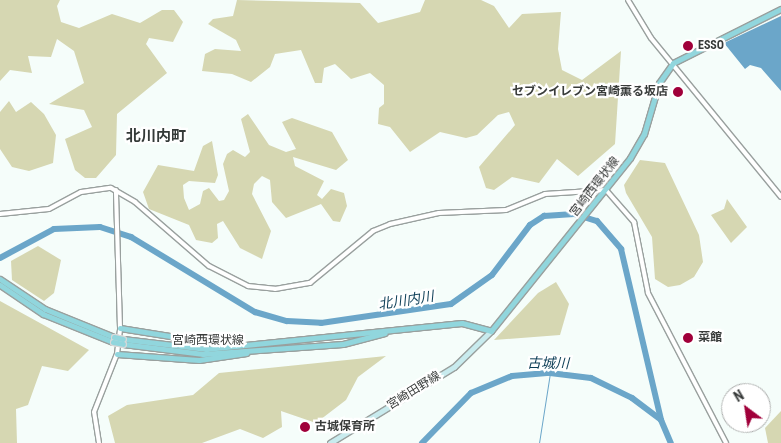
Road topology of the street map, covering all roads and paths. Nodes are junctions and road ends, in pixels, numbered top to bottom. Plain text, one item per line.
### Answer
1 (628, 0) edge
2 (781, 8) edge
3 (673, 63) junction
4 (116, 190) junction
5 (606, 190) junction
6 (781, 197) edge
7 (0, 214) edge
8 (0, 279) edge
9 (0, 285) edge
10 (120, 328) junction
11 (400, 328) junction
12 (491, 331) junction
13 (114, 340) junction
14 (123, 342) junction
15 (233, 347) junction
16 (251, 351) junction
17 (117, 354) junction
18 (98, 443) edge
19 (330, 443) edge
20 (726, 443) edge

1 - 3 street
2 - 3 main road, 宮崎西環状線
3 - 5 main road, 宮崎西環状線
3 - 6 street
4 - 5 street
4 - 7 street
4 - 10 street
5 - 12 main road, 宮崎西環状線
5 - 20 street
8 - 13 main road, 宮崎西環状線
9 - 13 main road, 宮崎西環状線
10 - 15 main road
10 - 17 street
11 - 12 main road, 宮崎西環状線
11 - 15 main road, 宮崎西環状線
11 - 16 main road, 宮崎西環状線
12 - 19 main road, 宮崎田野線
13 - 14 main road, 宮崎西環状線, bridge
14 - 15 main road, 宮崎西環状線
14 - 16 main road, 宮崎西環状線
16 - 17 main road
17 - 18 street

